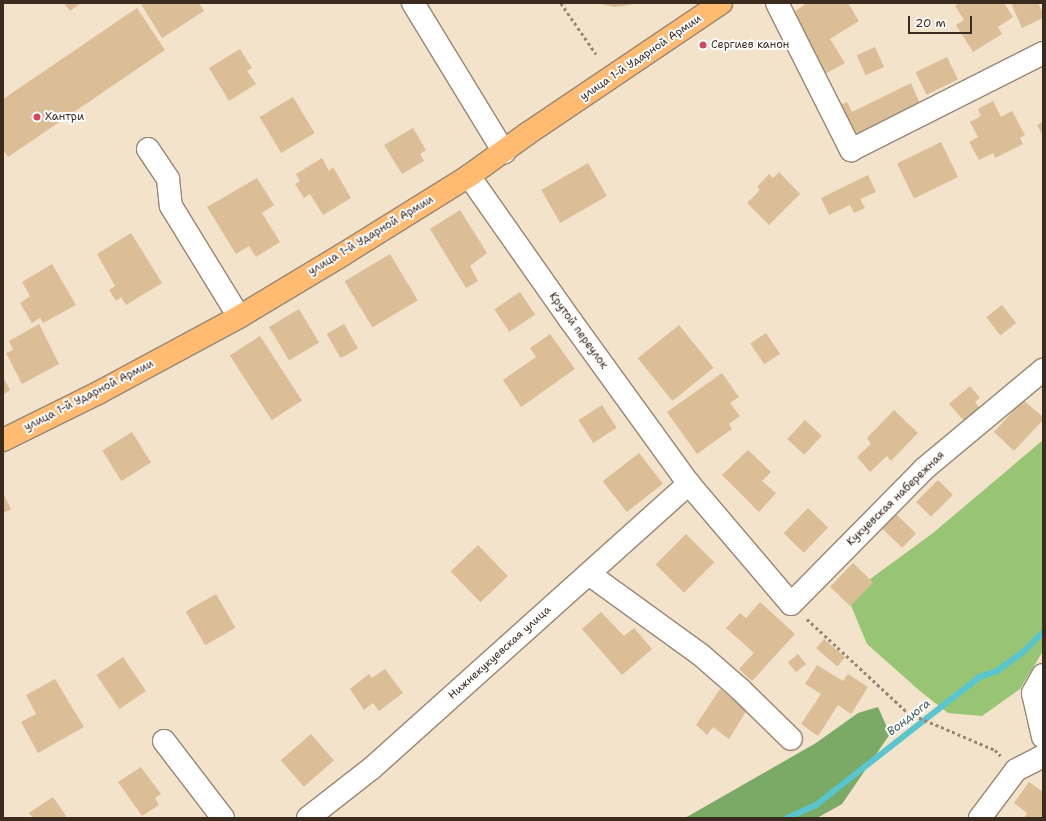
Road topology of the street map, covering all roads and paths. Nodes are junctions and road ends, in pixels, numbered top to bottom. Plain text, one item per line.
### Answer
1 (413, 3) edge
2 (561, 3) edge
3 (721, 3) edge
4 (777, 3) edge
5 (1043, 53) edge
6 (596, 54) dead end
7 (148, 149) dead end
8 (504, 152) junction
9 (469, 176) junction
10 (239, 317) junction
11 (1043, 370) edge
12 (3, 440) edge
13 (689, 484) junction
14 (589, 574) junction
15 (791, 604) junction
16 (1043, 675) edge
17 (1043, 737) edge
18 (791, 739) dead end
19 (164, 741) dead end
20 (994, 750) dead end
21 (1043, 756) edge
22 (223, 818) edge
23 (308, 818) edge
24 (980, 818) edge

1 - 8 street
2 - 6 path
3 - 8 main road, улица 1-й Ударной Армии
4 - 5 street
7 - 10 street
8 - 9 main road, улица 1-й Ударной Армии
9 - 10 main road, улица 1-й Ударной Армии
9 - 13 street, Крутой переулок
10 - 12 main road, улица 1-й Ударной Армии
11 - 15 street, Кукуевская набережная
13 - 14 street, Нижнекукуевская улица
13 - 15 street, Крутой переулок
14 - 18 street
14 - 23 street, Нижнекукуевская улица
15 - 20 path
16 - 17 street
19 - 22 street
21 - 24 street

